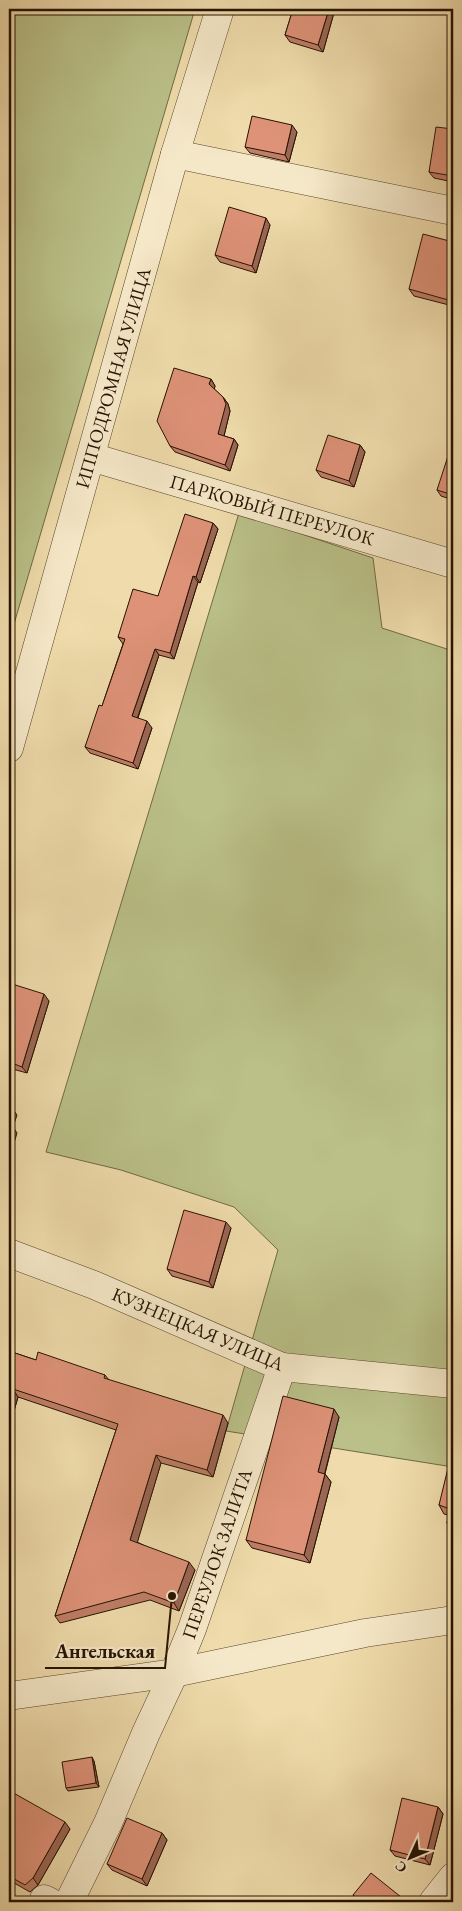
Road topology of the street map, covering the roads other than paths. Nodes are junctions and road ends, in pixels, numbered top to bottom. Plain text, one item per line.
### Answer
1 (220, 9) edge
2 (175, 154) junction
3 (453, 211) edge
4 (91, 457) junction
5 (453, 564) edge
6 (9, 748) edge
7 (9, 1253) edge
8 (282, 1367) junction
9 (453, 1384) edge
10 (453, 1620) edge
11 (174, 1672) junction
12 (9, 1696) edge
13 (453, 1877) edge
14 (54, 1901) edge
15 (434, 1902) edge

1 - 2 street, ИППОДРОМНАЯ УЛИЦА
2 - 3 street
2 - 4 street, ИППОДРОМНАЯ УЛИЦА
4 - 5 street, ПАРКОВЫЙ ПЕРЕУЛОК
4 - 6 street, ИППОДРОМНАЯ УЛИЦА
7 - 8 street, КУЗНЕЦКАЯ УЛИЦА
8 - 9 street, КУЗНЕЦКАЯ УЛИЦА
8 - 11 street, ПЕРЕУЛОК ЗАЛИТА
10 - 11 street
11 - 12 street
11 - 14 street, ПЕРЕУЛОК ЗАЛИТА
13 - 15 street

